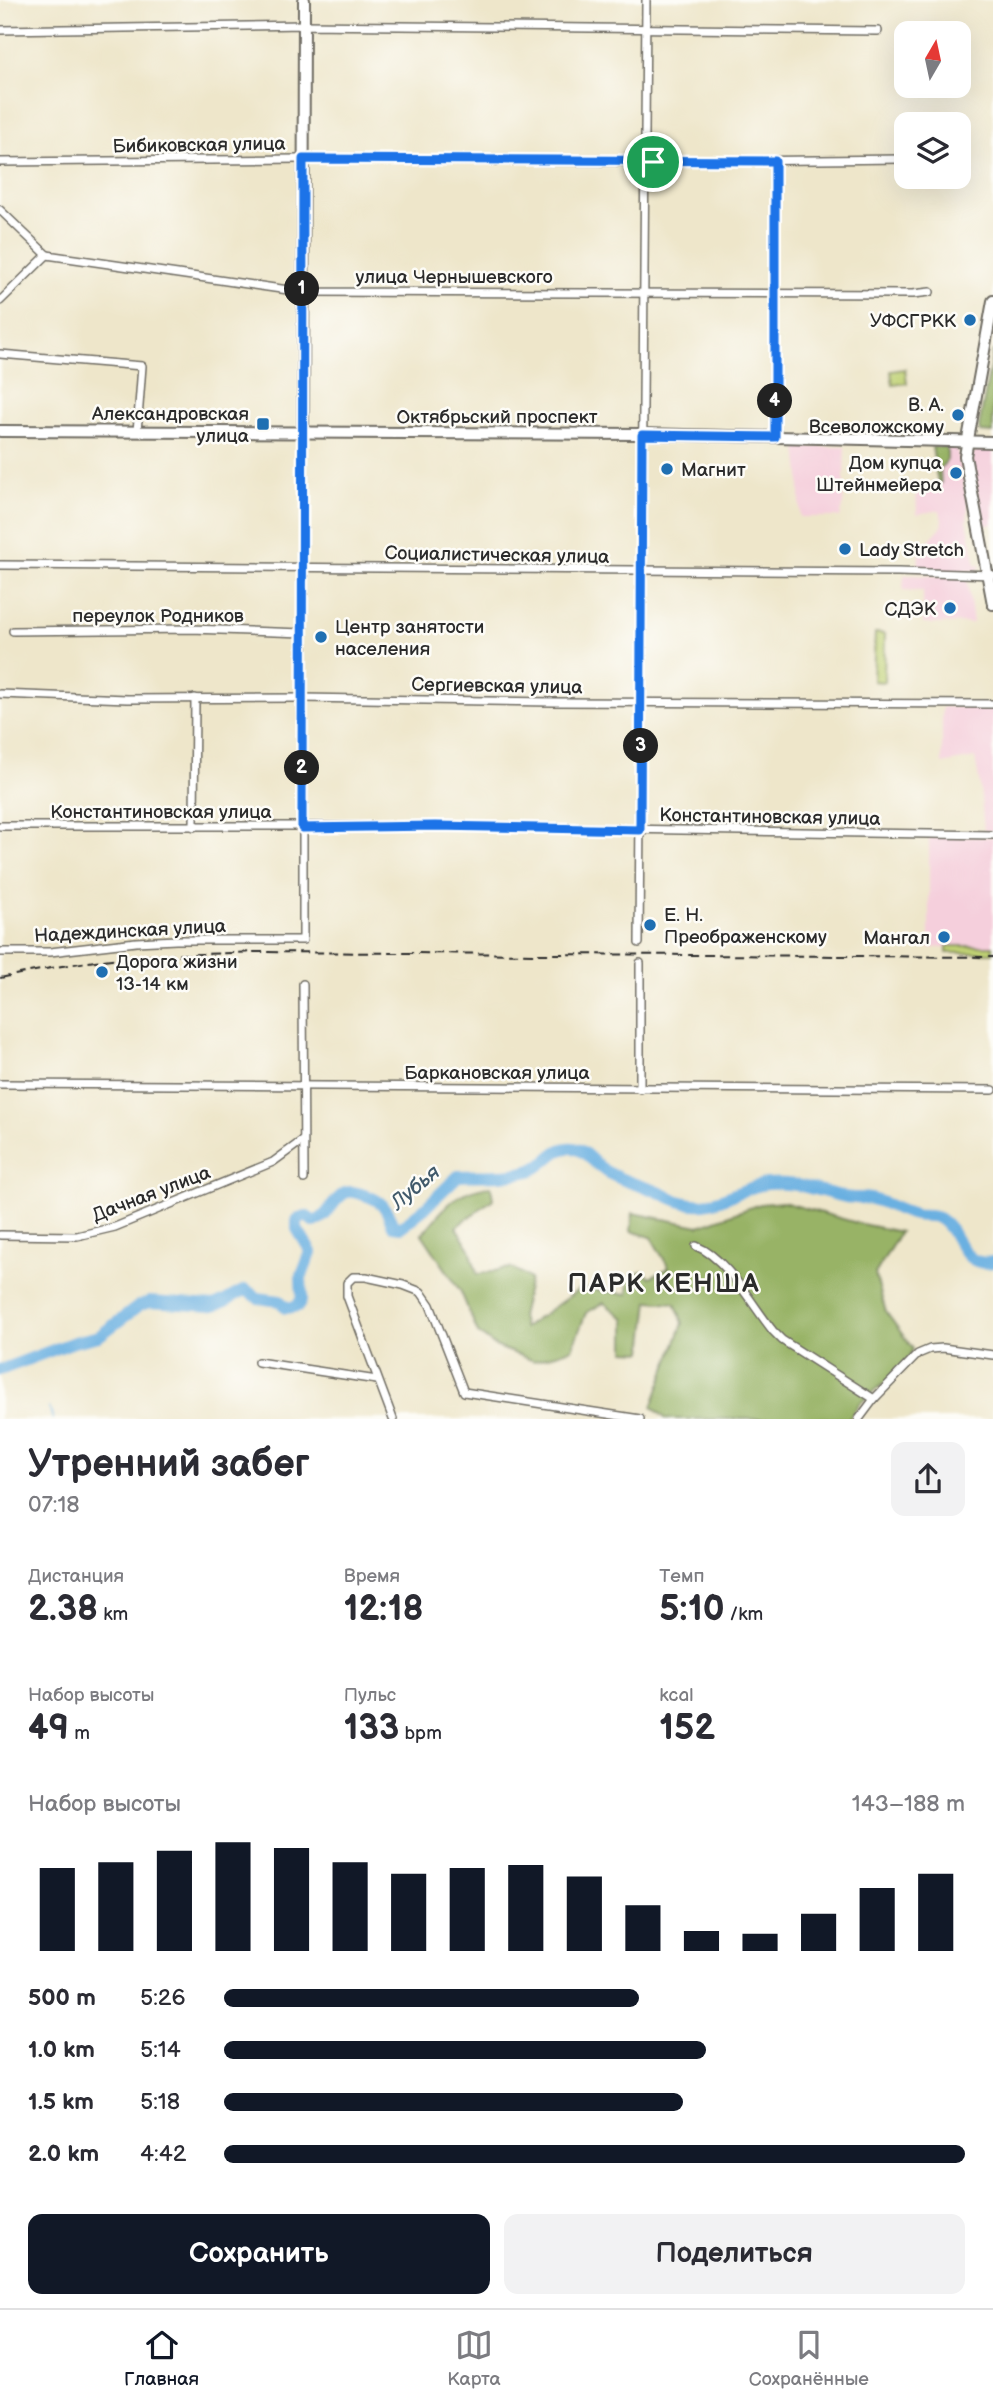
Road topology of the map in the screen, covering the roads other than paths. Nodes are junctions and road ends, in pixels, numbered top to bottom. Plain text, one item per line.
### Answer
1 (304, 0) edge
2 (646, 0) edge
3 (304, 25) junction
4 (645, 29) junction
5 (0, 30) edge
6 (878, 31) dead end
7 (303, 159) junction
8 (894, 159) edge
9 (775, 161) junction
10 (0, 162) edge
11 (645, 162) junction
12 (0, 210) edge
13 (47, 255) junction
14 (302, 292) junction
15 (643, 292) junction
16 (930, 292) dead end
17 (776, 293) junction
18 (0, 301) edge
19 (993, 301) edge
20 (0, 354) edge
21 (0, 431) edge
22 (137, 432) junction
23 (303, 433) junction
24 (642, 435) junction
25 (775, 437) junction
26 (967, 441) junction
27 (993, 442) edge
28 (0, 565) edge
29 (303, 568) junction
30 (643, 572) junction
31 (990, 575) edge
32 (993, 604) edge
33 (13, 631) dead end
34 (303, 633) junction
35 (0, 694) edge
36 (195, 698) junction
37 (302, 698) junction
38 (641, 703) junction
39 (993, 704) edge
40 (0, 826) edge
41 (194, 827) junction
42 (302, 828) junction
43 (640, 830) junction
44 (993, 835) edge
45 (639, 943) dead end
46 (0, 952) edge
47 (640, 962) dead end
48 (303, 984) dead end
49 (0, 1084) edge
50 (302, 1086) junction
51 (640, 1089) junction
52 (993, 1090) edge
53 (303, 1140) junction
54 (304, 1179) dead end
55 (0, 1236) edge
56 (696, 1246) dead end
57 (993, 1355) edge
58 (258, 1362) dead end
59 (377, 1380) junction
60 (874, 1399) junction
61 (393, 1419) edge
62 (640, 1419) edge
63 (859, 1419) edge

1 - 3 street
2 - 4 street
3 - 4 street
3 - 5 street
3 - 7 street
4 - 6 street
4 - 11 street
7 - 10 street, Бибиковская улица
7 - 11 street, Бибиковская улица
7 - 14 street
8 - 9 street, Бибиковская улица
9 - 11 street, Бибиковская улица
9 - 17 street
11 - 15 street
12 - 13 street
13 - 14 street, улица Чернышевского
13 - 18 street
14 - 15 street, улица Чернышевского
14 - 23 street
15 - 17 street, улица Чернышевского
15 - 24 street
16 - 17 street, улица Чернышевского
17 - 25 street
19 - 26 street
20 - 22 street
21 - 22 street, Октябрьский проспект
22 - 23 street, Октябрьский проспект
23 - 24 street, Октябрьский проспект
23 - 29 street
24 - 25 street, Октябрьский проспект
24 - 30 street
25 - 26 street, Октябрьский проспект
26 - 27 street, Октябрьский проспект
26 - 31 street
28 - 29 street, Социалистическая улица
29 - 30 street, Социалистическая улица
29 - 34 street
30 - 31 street, Социалистическая улица
30 - 38 street
31 - 32 street
33 - 34 street, переулок Родников
34 - 37 street
35 - 36 street, Сергиевская улица
36 - 37 street, Сергиевская улица
36 - 41 street
37 - 38 street, Сергиевская улица
37 - 42 street
38 - 39 street, Сергиевская улица
38 - 43 street
40 - 41 street, Константиновская улица
41 - 42 street, Константиновская улица
42 - 43 street, Константиновская улица
42 - 46 street, Надеждинская улица
43 - 44 street, Константиновская улица
43 - 45 street
47 - 51 street
48 - 50 street
49 - 50 street, Баркановская улица
50 - 51 street, Баркановская улица
50 - 53 street
51 - 52 street, Баркановская улица
53 - 54 street
53 - 55 street, Дачная улица
56 - 60 street
57 - 60 street
58 - 59 street
59 - 61 street
59 - 62 street
60 - 63 street

